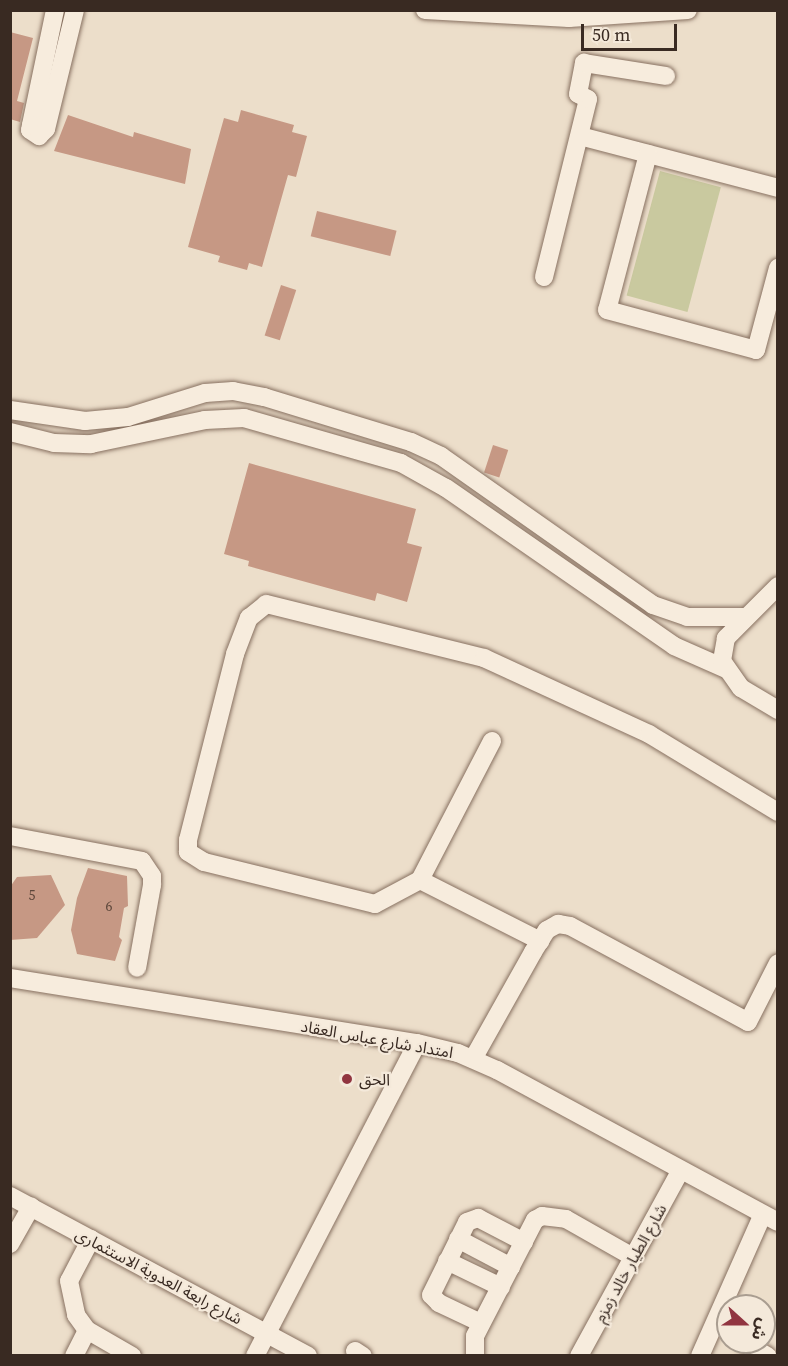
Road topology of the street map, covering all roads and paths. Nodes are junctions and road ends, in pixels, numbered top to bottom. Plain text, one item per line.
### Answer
1 (55, 10) edge
2 (75, 10) edge
3 (425, 10) edge
4 (688, 10) edge
5 (449, 12) edge
6 (52, 29) junction
7 (70, 34) junction
8 (666, 76) dead end
9 (580, 136) junction
10 (648, 154) junction
11 (777, 188) edge
12 (777, 268) edge
13 (544, 277) dead end
14 (773, 301) edge
15 (10, 410) edge
16 (10, 432) edge
17 (777, 585) edge
18 (746, 617) junction
19 (726, 669) junction
20 (777, 710) edge
21 (492, 741) dead end
22 (777, 812) edge
23 (10, 836) edge
24 (420, 880) junction
25 (540, 941) junction
26 (777, 963) edge
27 (137, 968) dead end
28 (10, 978) edge
29 (417, 1043) junction
30 (473, 1059) junction
31 (681, 1170) junction
32 (10, 1196) edge
33 (31, 1207) junction
34 (770, 1218) edge
35 (91, 1239) junction
36 (458, 1239) junction
37 (524, 1242) junction
38 (10, 1244) edge
39 (633, 1257) junction
40 (447, 1261) junction
41 (511, 1267) junction
42 (501, 1287) junction
43 (736, 1294) edge
44 (482, 1323) junction
45 (87, 1330) junction
46 (267, 1333) junction
47 (716, 1335) edge
48 (74, 1356) edge
49 (132, 1356) edge
50 (255, 1356) edge
51 (308, 1356) edge
52 (475, 1356) edge
53 (579, 1356) edge
54 (700, 1356) edge

1 - 6 street
2 - 7 street
3 - 5 street
4 - 5 street
6 - 7 street
6 - 7 street
8 - 9 street
9 - 10 street
9 - 13 street
10 - 11 street
10 - 14 street
12 - 14 street
15 - 18 street
16 - 19 street
17 - 18 street
18 - 19 street
19 - 20 street
21 - 24 street
22 - 24 street
23 - 27 street
24 - 25 street
25 - 26 street
25 - 30 street
28 - 29 street, امتداد شارع عباس العقاد
29 - 30 street, امتداد شارع عباس العقاد
29 - 46 street
30 - 31 street, امتداد شارع عباس العقاد
31 - 34 street, امتداد شارع عباس العقاد
31 - 39 street, شارع الطيار خالد زمزم
32 - 33 street, شارع رابعة العدوية الاستثمارى
33 - 35 street, شارع رابعة العدوية الاستثمارى
33 - 38 street
34 - 43 street
35 - 45 street
35 - 46 street, شارع رابعة العدوية الاستثمارى
36 - 37 street
36 - 40 street
36 - 41 street
37 - 39 street
37 - 41 street
39 - 53 street, شارع الطيار خالد زمزم
40 - 42 street
40 - 44 street
41 - 42 street
42 - 44 street
44 - 52 street
45 - 48 street
45 - 49 street
46 - 50 street
46 - 51 street, شارع رابعة العدوية الاستثمارى
47 - 54 street

